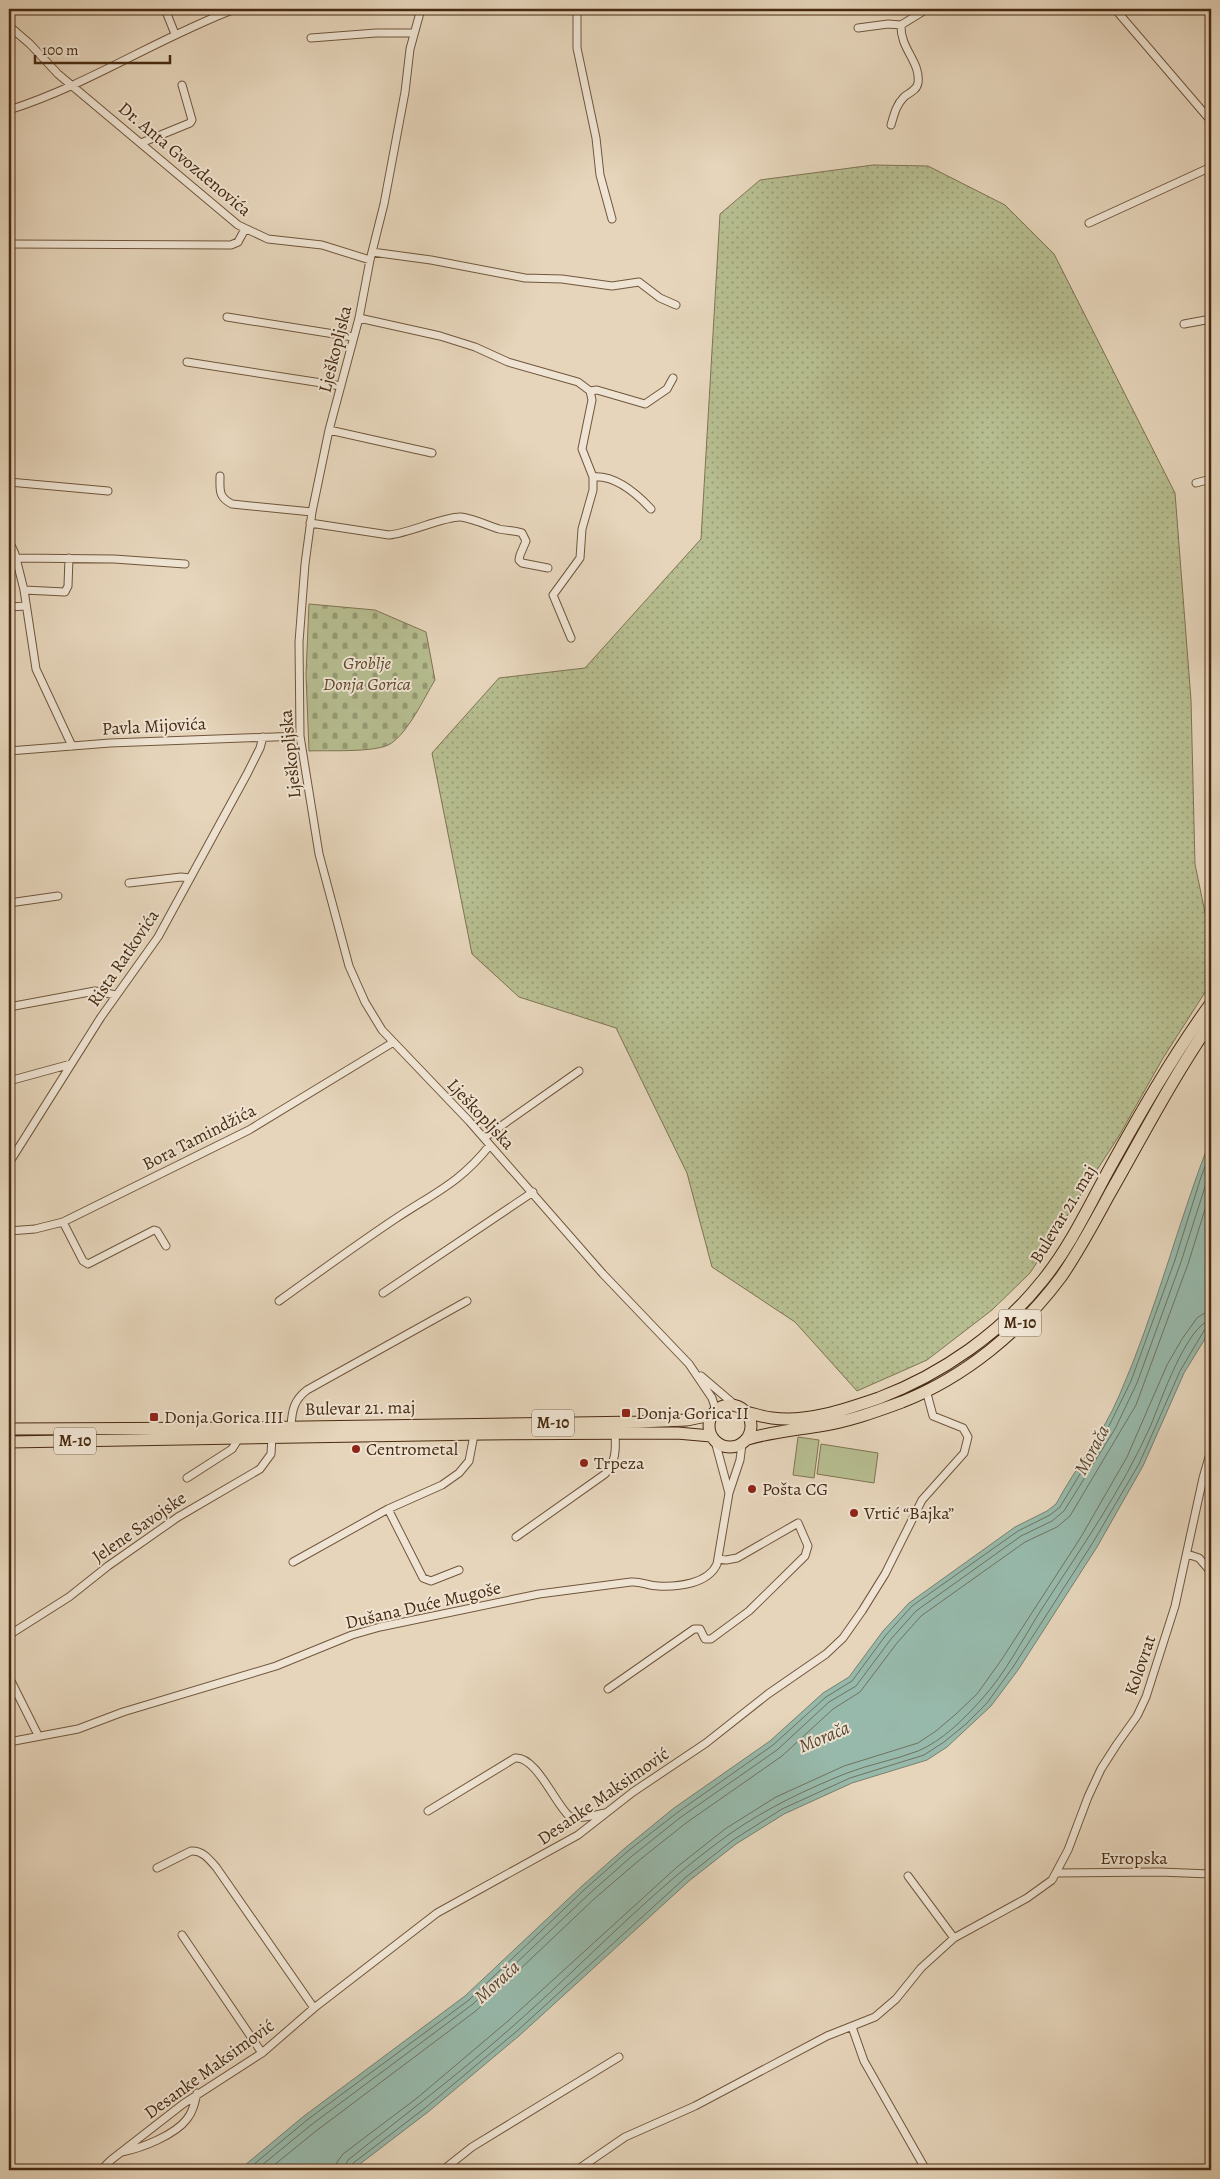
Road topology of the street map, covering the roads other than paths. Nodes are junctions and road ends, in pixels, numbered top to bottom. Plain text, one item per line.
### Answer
1 (165, 9) edge
2 (235, 9) edge
3 (421, 9) edge
4 (577, 9) edge
5 (927, 9) edge
6 (1115, 9) edge
7 (901, 25) junction
8 (9, 26) edge
9 (858, 28) dead end
10 (414, 33) junction
11 (175, 34) junction
12 (311, 38) dead end
13 (182, 85) dead end
14 (72, 86) junction
15 (9, 110) edge
16 (1211, 121) edge
17 (891, 125) dead end
18 (142, 143) junction
19 (1211, 166) edge
20 (612, 218) dead end
21 (1089, 223) dead end
22 (245, 229) junction
23 (9, 244) edge
24 (372, 252) junction
25 (370, 260) junction
26 (676, 305) dead end
27 (227, 317) dead end
28 (359, 318) junction
29 (1211, 319) edge
30 (1184, 324) dead end
31 (354, 337) junction
32 (187, 362) dead end
33 (673, 378) dead end
34 (341, 386) junction
35 (590, 391) junction
36 (329, 430) junction
37 (432, 453) dead end
38 (220, 476) dead end
39 (593, 477) junction
40 (1211, 479) edge
41 (9, 482) edge
42 (1196, 483) dead end
43 (108, 491) dead end
44 (652, 509) dead end
45 (312, 512) junction
46 (310, 523) junction
47 (9, 541) edge
48 (16, 558) junction
49 (69, 558) junction
50 (185, 564) dead end
51 (548, 568) dead end
52 (24, 590) junction
53 (26, 606) junction
54 (9, 607) edge
55 (571, 638) dead end
56 (262, 736) junction
57 (300, 736) junction
58 (72, 746) junction
59 (9, 750) edge
60 (190, 878) junction
61 (130, 883) dead end
62 (58, 896) dead end
63 (9, 903) edge
64 (116, 995) junction
65 (1211, 1002) edge
66 (9, 1007) edge
67 (1211, 1022) edge
68 (392, 1043) junction
69 (71, 1064) junction
70 (579, 1071) dead end
71 (9, 1081) edge
72 (484, 1138) junction
73 (490, 1145) junction
74 (9, 1163) edge
75 (533, 1192) junction
76 (63, 1222) junction
77 (9, 1231) edge
78 (166, 1246) dead end
79 (383, 1293) dead end
80 (279, 1300) dead end
81 (467, 1301) dead end
82 (697, 1373) junction
83 (926, 1389) junction
84 (735, 1405) junction
85 (746, 1412) junction
86 (714, 1413) junction
87 (291, 1426) junction
88 (9, 1429) edge
89 (615, 1433) junction
90 (474, 1435) junction
91 (272, 1437) junction
92 (239, 1438) junction
93 (713, 1439) junction
94 (9, 1442) edge
95 (745, 1442) junction
96 (1211, 1450) edge
97 (187, 1478) dead end
98 (729, 1493) junction
99 (388, 1509) junction
100 (516, 1537) dead end
101 (1187, 1554) junction
102 (718, 1559) junction
103 (293, 1562) dead end
104 (459, 1570) dead end
105 (1211, 1572) edge
106 (9, 1635) edge
107 (9, 1677) edge
108 (608, 1688) dead end
109 (38, 1735) junction
110 (9, 1742) edge
111 (428, 1811) dead end
112 (608, 1812) junction
113 (157, 1868) dead end
114 (1057, 1873) junction
115 (1211, 1874) edge
116 (908, 1876) dead end
117 (182, 1935) dead end
118 (954, 1938) junction
119 (314, 2008) junction
120 (852, 2027) junction
121 (262, 2053) junction
122 (620, 2057) dead end
123 (197, 2093) junction
124 (120, 2153) junction
125 (101, 2170) edge
126 (443, 2170) edge
127 (577, 2170) edge
128 (926, 2170) edge

1 - 11 street
2 - 11 street
3 - 10 street, Lješkopljska
4 - 20 street
5 - 7 street
6 - 16 street
7 - 9 street
7 - 17 street
8 - 14 street, Dr. Anta Gvozdenovića
10 - 12 street
10 - 24 street, Lješkopljska
11 - 14 street
13 - 18 street
14 - 15 street
14 - 18 street, Dr. Anta Gvozdenovića
18 - 22 street, Dr. Anta Gvozdenovića
19 - 21 street
22 - 23 street
22 - 25 street, Dr. Anta Gvozdenovića
24 - 25 street, Lješkopljska
24 - 26 street
25 - 28 street, Lješkopljska
27 - 31 street
28 - 31 street, Lješkopljska
28 - 35 street
29 - 30 street
31 - 34 street, Lješkopljska
32 - 34 street
33 - 35 street
34 - 36 street, Lješkopljska
35 - 39 street
36 - 37 street
36 - 45 street, Lješkopljska
38 - 45 street
39 - 44 street
39 - 55 street
40 - 42 street
41 - 43 street
45 - 46 street, Lješkopljska
46 - 51 street
46 - 57 street, Lješkopljska
47 - 48 street
48 - 49 street
48 - 52 street
49 - 50 street
49 - 52 street
52 - 53 street
53 - 54 street
53 - 58 street
56 - 57 street, Pavla Mijovića
56 - 58 street, Pavla Mijovića
56 - 60 street, Rista Ratkovića
57 - 68 street, Lješkopljska
58 - 59 street, Pavla Mijovića
60 - 61 street
60 - 64 street, Rista Ratkovića
62 - 63 street
64 - 66 street
64 - 69 street, Rista Ratkovića
65 - 85 main road, Bulevar 21. maj / M-10
67 - 83 main road, Bulevar 21. maj / M-10
68 - 72 street, Lješkopljska
68 - 76 street, Bora Tamindžića
69 - 71 street
69 - 74 street, Rista Ratkovića
70 - 72 street
72 - 73 street, Lješkopljska
73 - 75 street, Lješkopljska
73 - 80 street
75 - 79 street
75 - 82 street, Lješkopljska
76 - 77 street, Bora Tamindžića
76 - 78 street
81 - 87 street
82 - 84 street, Lješkopljska
82 - 86 street, Lješkopljska
83 - 95 main road, Bulevar 21. maj / M-10
83 - 112 street, Desanke Maksimović
84 - 85 main road, Bulevar 21. maj / M-10
84 - 86 main road, Bulevar 21. maj / M-10
85 - 95 main road
86 - 87 main road, Bulevar 21. maj / M-10
86 - 93 main road
87 - 88 main road, Bulevar 21. maj / M-10
89 - 90 main road, Bulevar 21. maj / M-10
89 - 93 main road, Bulevar 21. maj / M-10
89 - 100 street
90 - 91 main road, Bulevar 21. maj / M-10
90 - 99 street
91 - 92 main road, Bulevar 21. maj / M-10
91 - 106 street, Jelene Savojske
92 - 94 main road, Bulevar 21. maj / M-10
92 - 97 street
93 - 95 main road, Bulevar 21. maj / M-10
93 - 98 street, Dušana Duće Mugoše
95 - 98 street, Dušana Duće Mugoše
96 - 101 street, Kolovrat
98 - 102 street, Dušana Duće Mugoše
99 - 103 street
99 - 104 street
101 - 105 street
101 - 114 street, Kolovrat
102 - 108 street
102 - 109 street, Dušana Duće Mugoše
107 - 109 street
109 - 110 street, Dušana Duće Mugoše
111 - 112 street
112 - 119 street, Desanke Maksimović
113 - 119 street
114 - 115 street, Evropska
114 - 118 street
116 - 118 street
117 - 121 street
118 - 120 street
119 - 121 street, Desanke Maksimović
120 - 127 street
120 - 128 street
121 - 123 street, Desanke Maksimović
122 - 126 street
123 - 124 street, Desanke Maksimović
123 - 124 street
124 - 125 street, Desanke Maksimović

